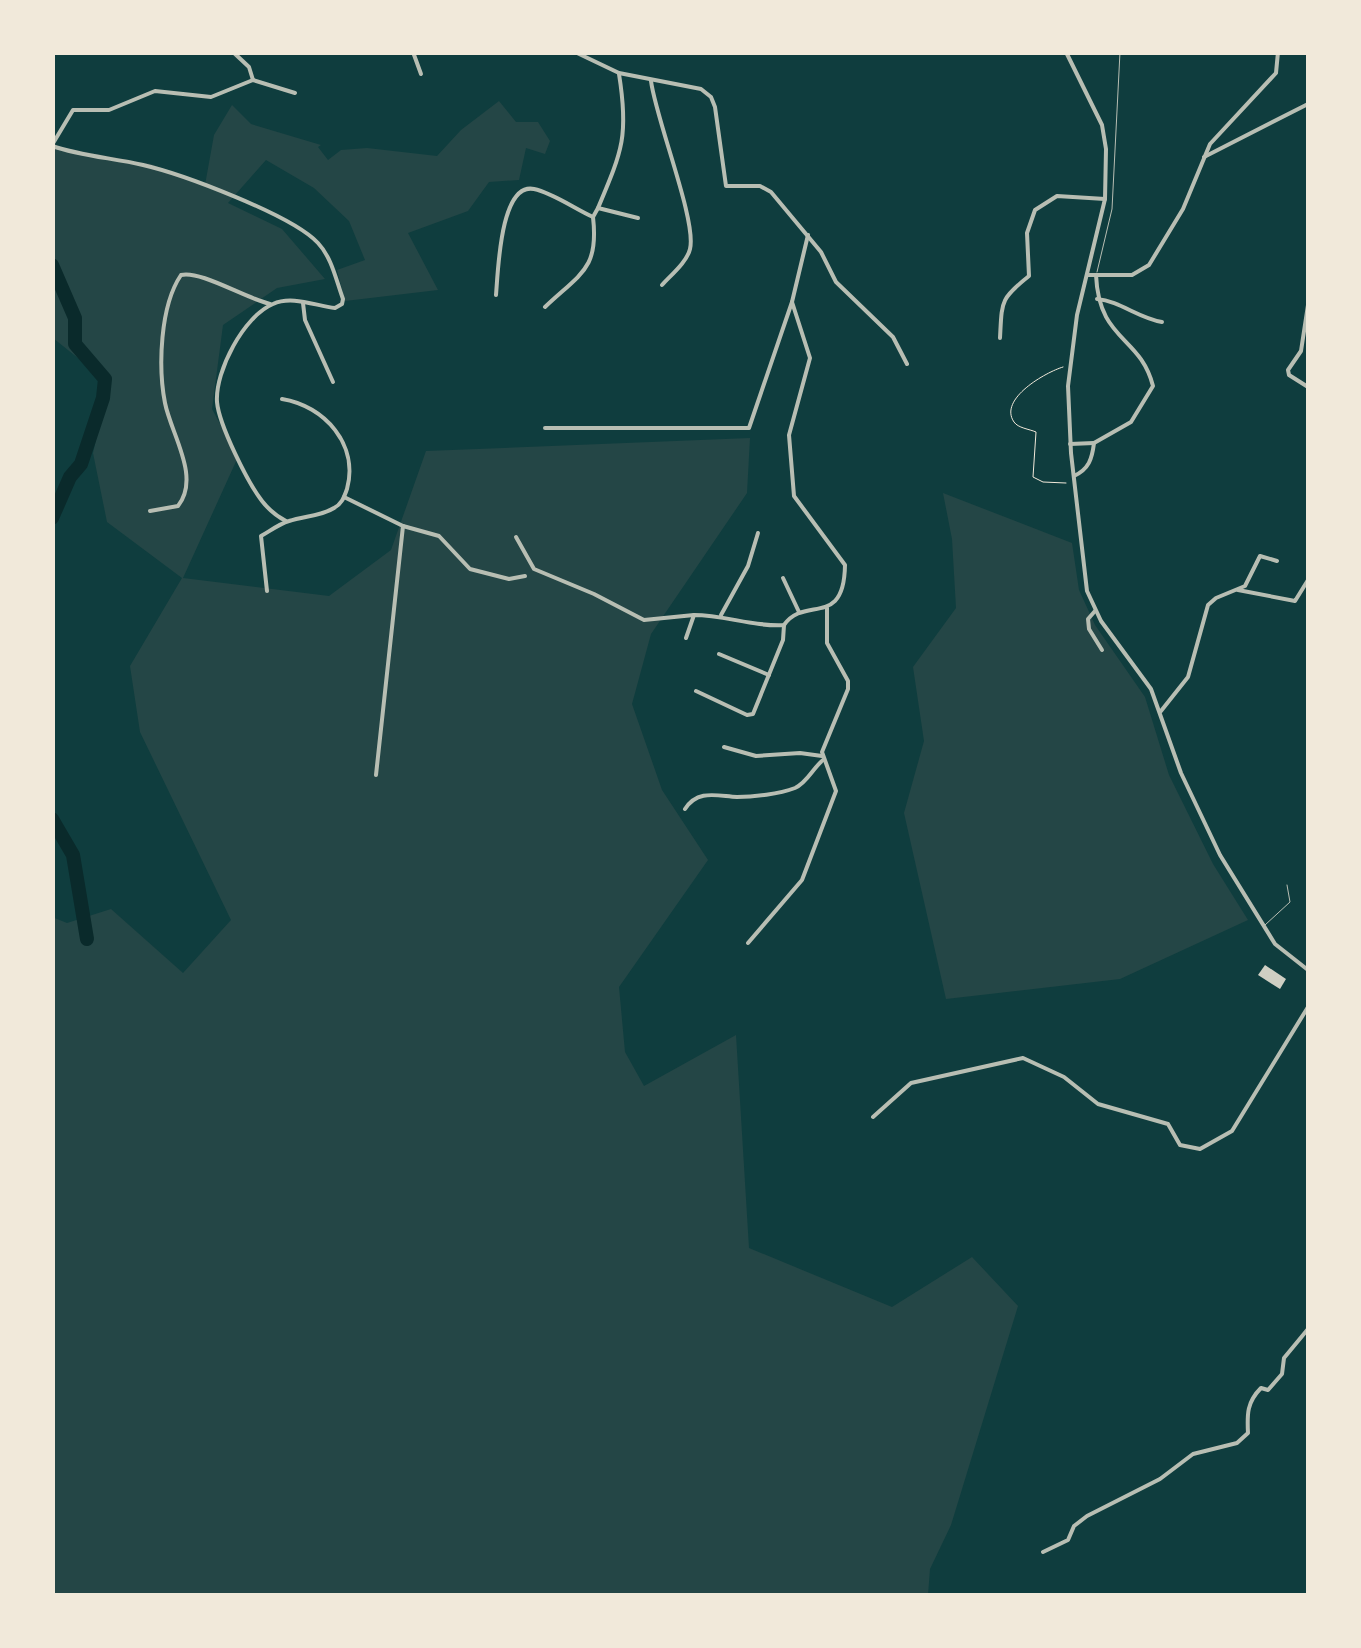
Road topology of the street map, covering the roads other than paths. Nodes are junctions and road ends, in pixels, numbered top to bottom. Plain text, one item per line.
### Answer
1 (233, 52) edge
2 (413, 52) edge
3 (575, 52) edge
4 (1066, 52) edge
5 (1120, 52) edge
6 (1278, 52) edge
7 (619, 73) junction
8 (421, 74) dead end
9 (253, 80) junction
10 (651, 80) junction
11 (295, 93) dead end
12 (1308, 104) edge
13 (52, 145) edge
14 (1204, 157) junction
15 (1105, 199) junction
16 (598, 208) junction
17 (592, 217) junction
18 (638, 218) dead end
19 (808, 235) junction
20 (1087, 274) junction
21 (1096, 275) junction
22 (662, 285) dead end
23 (496, 294) dead end
24 (1097, 299) junction
25 (303, 302) junction
26 (792, 302) junction
27 (270, 304) junction
28 (1308, 305) edge
29 (545, 307) dead end
30 (1162, 322) dead end
31 (1000, 338) dead end
32 (907, 364) dead end
33 (332, 382) dead end
34 (1308, 387) edge
35 (282, 399) dead end
36 (546, 428) dead end
37 (1094, 443) junction
38 (1070, 444) junction
39 (1074, 476) junction
40 (344, 497) junction
41 (150, 511) dead end
42 (286, 522) junction
43 (403, 526) junction
44 (758, 533) dead end
45 (516, 537) dead end
46 (1277, 561) dead end
47 (525, 576) dead end
48 (783, 578) dead end
49 (1308, 580) edge
50 (1238, 590) junction
51 (266, 591) dead end
52 (827, 608) junction
53 (1096, 611) junction
54 (799, 612) junction
55 (694, 615) junction
56 (721, 615) junction
57 (784, 625) junction
58 (686, 638) dead end
59 (1102, 650) dead end
60 (719, 654) dead end
61 (769, 675) junction
62 (696, 692) dead end
63 (1161, 711) junction
64 (724, 747) dead end
65 (823, 758) junction
66 (376, 774) dead end
67 (686, 809) dead end
68 (1287, 885) dead end
69 (1263, 928) junction
70 (748, 943) dead end
71 (1308, 970) edge
72 (1308, 1007) edge
73 (873, 1116) dead end
74 (1308, 1329) edge
75 (1044, 1552) dead end

1 - 9 street
2 - 8 street
3 - 7 street
4 - 15 street
5 - 21 lane
6 - 14 street
7 - 10 street
7 - 16 street
9 - 11 street
9 - 13 street
10 - 19 street
10 - 22 street
12 - 14 street
13 - 25 street
14 - 21 street
15 - 20 street
15 - 31 street
16 - 17 street
16 - 18 street
17 - 23 street
17 - 29 street
19 - 26 street
19 - 32 street
20 - 21 street
20 - 38 street
21 - 24 street
24 - 30 street
24 - 37 street
25 - 27 street
25 - 33 street
26 - 36 street
26 - 52 street
27 - 41 street
27 - 42 street
28 - 34 street
35 - 40 street
37 - 38 street
37 - 39 street
38 - 39 street
39 - 53 street
40 - 42 street
40 - 43 street
42 - 51 street
43 - 47 street
43 - 66 street
44 - 56 street
45 - 55 street
46 - 50 street
48 - 54 street
49 - 50 street
50 - 63 street
52 - 54 street
52 - 65 street
53 - 59 street
53 - 63 street
54 - 57 street
55 - 56 street
55 - 58 street
56 - 57 street
57 - 61 street
60 - 61 street
61 - 62 street
63 - 69 street
64 - 65 street
65 - 67 street
65 - 70 street
68 - 69 lane
69 - 71 street
72 - 73 street
74 - 75 street

